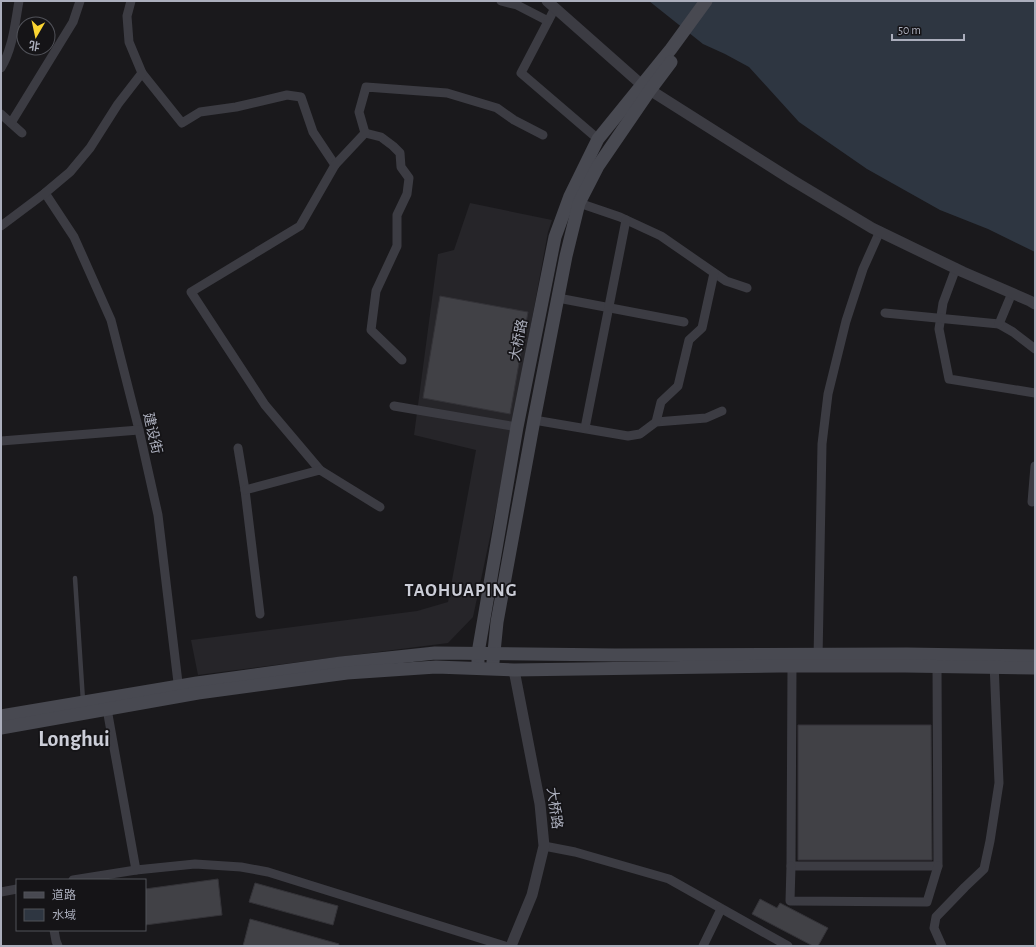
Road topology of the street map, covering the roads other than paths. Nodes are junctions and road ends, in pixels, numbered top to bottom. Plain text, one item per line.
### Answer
1 (18, 1) edge
2 (80, 1) edge
3 (131, 1) edge
4 (501, 1) edge
5 (706, 1) edge
6 (716, 1) edge
7 (551, 5) edge
8 (548, 21) junction
9 (674, 52) junction
10 (1, 68) edge
11 (142, 73) junction
12 (646, 87) junction
13 (1, 114) edge
14 (11, 123) junction
15 (22, 133) dead end
16 (365, 133) junction
17 (543, 135) dead end
18 (598, 139) junction
19 (335, 165) junction
20 (45, 193) junction
21 (579, 203) junction
22 (626, 220) junction
23 (1, 226) edge
24 (880, 231) junction
25 (956, 268) junction
26 (714, 273) junction
27 (747, 288) dead end
28 (1012, 293) junction
29 (558, 298) junction
30 (1035, 304) edge
31 (609, 308) junction
32 (885, 313) dead end
33 (941, 318) junction
34 (684, 322) dead end
35 (999, 324) junction
36 (1035, 349) edge
37 (402, 360) dead end
38 (1035, 393) edge
39 (394, 406) dead end
40 (722, 411) dead end
41 (534, 420) junction
42 (656, 422) junction
43 (516, 427) junction
44 (585, 428) junction
45 (139, 430) junction
46 (1, 442) edge
47 (238, 448) dead end
48 (1035, 466) edge
49 (320, 470) junction
50 (244, 490) junction
51 (1032, 502) dead end
52 (380, 507) dead end
53 (75, 578) dead end
54 (260, 614) dead end
55 (478, 653) junction
56 (493, 653) junction
57 (1035, 656) edge
58 (818, 660) junction
59 (994, 661) junction
60 (792, 666) junction
61 (937, 666) junction
62 (1035, 668) edge
63 (478, 669) junction
64 (493, 670) junction
65 (514, 670) junction
66 (179, 691) junction
67 (83, 702) junction
68 (107, 709) junction
69 (1, 716) edge
70 (1, 728) edge
71 (544, 846) junction
72 (791, 866) junction
73 (938, 866) junction
74 (136, 870) junction
75 (79, 879) edge
76 (16, 889) edge
77 (1, 892) edge
78 (721, 909) junction
79 (54, 931) edge
80 (58, 946) edge
81 (505, 946) edge
82 (511, 946) edge
83 (703, 946) edge
84 (788, 946) edge
85 (942, 946) edge

1 - 10 street
2 - 14 street
3 - 11 street
4 - 8 street
5 - 9 main road
6 - 9 main road
7 - 8 street
7 - 12 street
8 - 18 street
9 - 12 main road, 大桥路
11 - 19 street
11 - 20 street
12 - 18 main road, 大桥路
12 - 21 main road
12 - 24 street
13 - 14 street
14 - 15 street
16 - 17 street
16 - 19 street
16 - 37 street
18 - 43 main road, 大桥路
19 - 49 street
20 - 23 street
20 - 45 street, 建设街
21 - 22 street
21 - 29 main road
22 - 26 street
22 - 31 street
24 - 25 street
24 - 58 street
25 - 28 street
25 - 33 street
26 - 27 street
26 - 42 street
28 - 30 street
28 - 35 street
29 - 31 street
29 - 41 main road
31 - 34 street
31 - 44 street
32 - 33 street
33 - 35 street
33 - 38 street
35 - 36 street
39 - 43 street
40 - 42 street
41 - 44 street
41 - 56 main road
42 - 44 street
43 - 55 main road, 大桥路
45 - 46 street
45 - 66 street, 建设街
47 - 50 street
48 - 51 street
49 - 50 street
49 - 52 street
50 - 54 street
53 - 67 lane
55 - 56 main road
55 - 63 main road, 大桥路
55 - 66 main road
56 - 58 main road
56 - 64 main road
57 - 59 main road
58 - 59 main road
58 - 60 main road
58 - 61 main road
59 - 61 main road
59 - 62 main road
59 - 85 street
60 - 65 main road
60 - 72 street
61 - 73 street
63 - 64 main road
63 - 66 main road
64 - 65 main road
65 - 71 street, 大桥路
66 - 67 main road
66 - 68 main road
67 - 69 main road
68 - 70 main road
68 - 74 street
71 - 78 street
71 - 82 street, 大桥路
72 - 73 street
72 - 73 street
74 - 75 street
74 - 81 street
76 - 77 street
78 - 83 street
78 - 84 street
79 - 80 street

